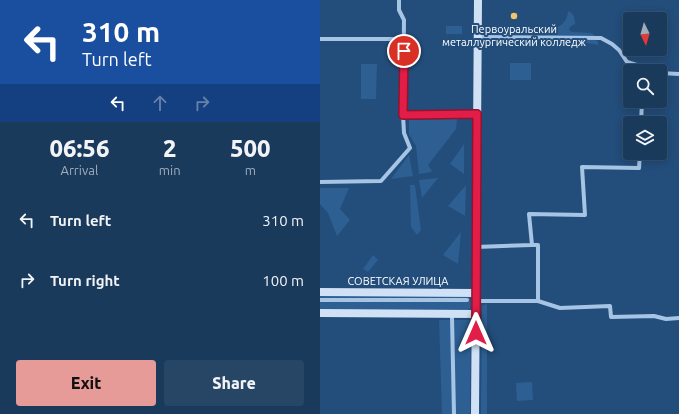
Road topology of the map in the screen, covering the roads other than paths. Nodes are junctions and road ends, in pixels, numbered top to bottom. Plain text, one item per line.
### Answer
1 (399, 0) edge
2 (478, 0) edge
3 (478, 37) junction
4 (320, 38) edge
5 (404, 39) junction
6 (633, 64) edge
7 (667, 73) edge
8 (679, 74) edge
9 (477, 114) junction
10 (403, 115) junction
11 (640, 160) edge
12 (320, 182) edge
13 (532, 245) junction
14 (476, 247) junction
15 (320, 292) edge
16 (473, 298) junction
17 (320, 300) edge
18 (538, 301) junction
19 (320, 313) edge
20 (476, 314) junction
21 (452, 317) dead end
22 (679, 318) edge
23 (454, 414) edge
24 (475, 414) edge

1 - 5 street
2 - 3 main road
3 - 6 street
3 - 9 main road
4 - 5 street
5 - 10 street
7 - 8 street
9 - 10 street
9 - 14 main road
10 - 12 street
11 - 13 street
13 - 14 street
13 - 18 street
14 - 16 main road
15 - 16 main road, СОВЕТСКАЯ УЛИЦА
16 - 17 street
16 - 18 street
16 - 20 main road
18 - 22 street
19 - 20 main road
20 - 24 main road
21 - 23 street

